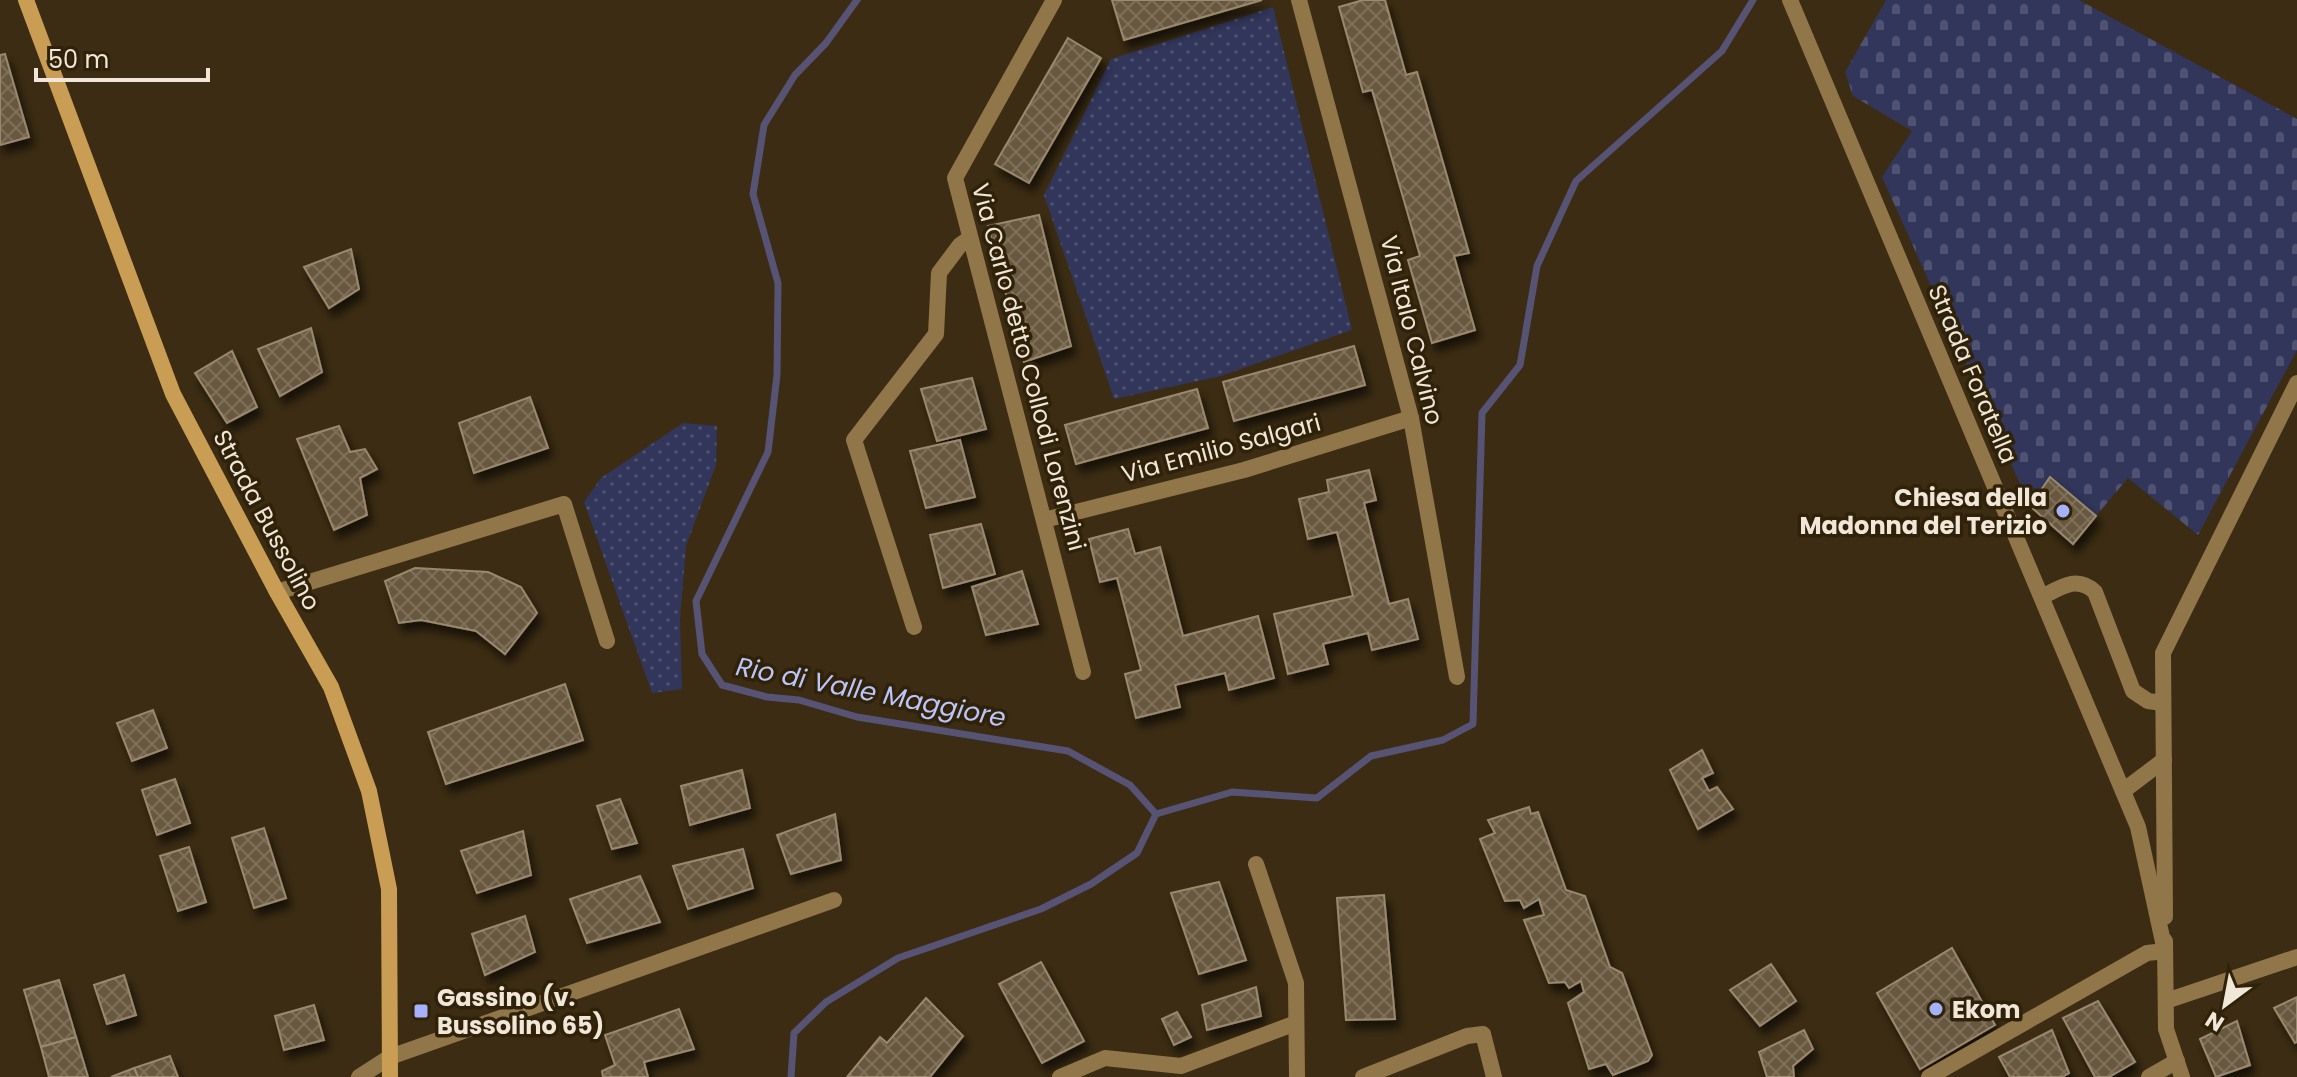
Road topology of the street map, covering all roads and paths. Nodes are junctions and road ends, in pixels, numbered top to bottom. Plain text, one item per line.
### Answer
1 (26, 0) edge
2 (1054, 0) edge
3 (1299, 0) edge
4 (1790, 0) edge
5 (970, 238) junction
6 (2297, 383) edge
7 (1411, 418) junction
8 (1044, 520) junction
9 (277, 592) junction
10 (2042, 597) junction
11 (914, 627) dead end
12 (607, 641) dead end
13 (1083, 672) dead end
14 (1457, 677) dead end
15 (2163, 703) junction
16 (2164, 760) junction
17 (2123, 791) junction
18 (2164, 802) junction
19 (2138, 827) junction
20 (1256, 864) dead end
21 (834, 900) dead end
22 (2165, 951) junction
23 (2297, 957) edge
24 (2166, 1001) junction
25 (1296, 1023) junction
26 (390, 1057) junction
27 (2179, 1069) edge
28 (359, 1077) edge
29 (390, 1077) edge
30 (1060, 1077) edge
31 (1297, 1077) edge
32 (1363, 1077) edge
33 (1494, 1077) edge
34 (1929, 1077) edge
35 (2149, 1077) edge

1 - 9 street, Strada Bussolino
2 - 5 street, Via Carlo detto Collodi Lorenzini
3 - 7 street, Via Italo Calvino
4 - 10 street, Strada Foratella
5 - 8 street, Via Carlo detto Collodi Lorenzini
5 - 11 street
6 - 15 street
7 - 8 street, Via Emilio Salgari
7 - 14 street, Via Italo Calvino
8 - 13 street, Via Carlo detto Collodi Lorenzini
9 - 12 street
9 - 26 street, Strada Bussolino
10 - 15 street
10 - 17 street, Strada Foratella
15 - 16 street
16 - 17 street
16 - 18 street
17 - 19 street, Strada Foratella
18 - 19 street
18 - 22 street
19 - 22 street, Strada Foratella
20 - 25 street
21 - 26 street
22 - 24 street
22 - 34 street
23 - 24 street
24 - 27 street
25 - 30 street
25 - 31 street
26 - 28 street
26 - 29 street, Strada Bussolino
27 - 35 street
32 - 33 street

